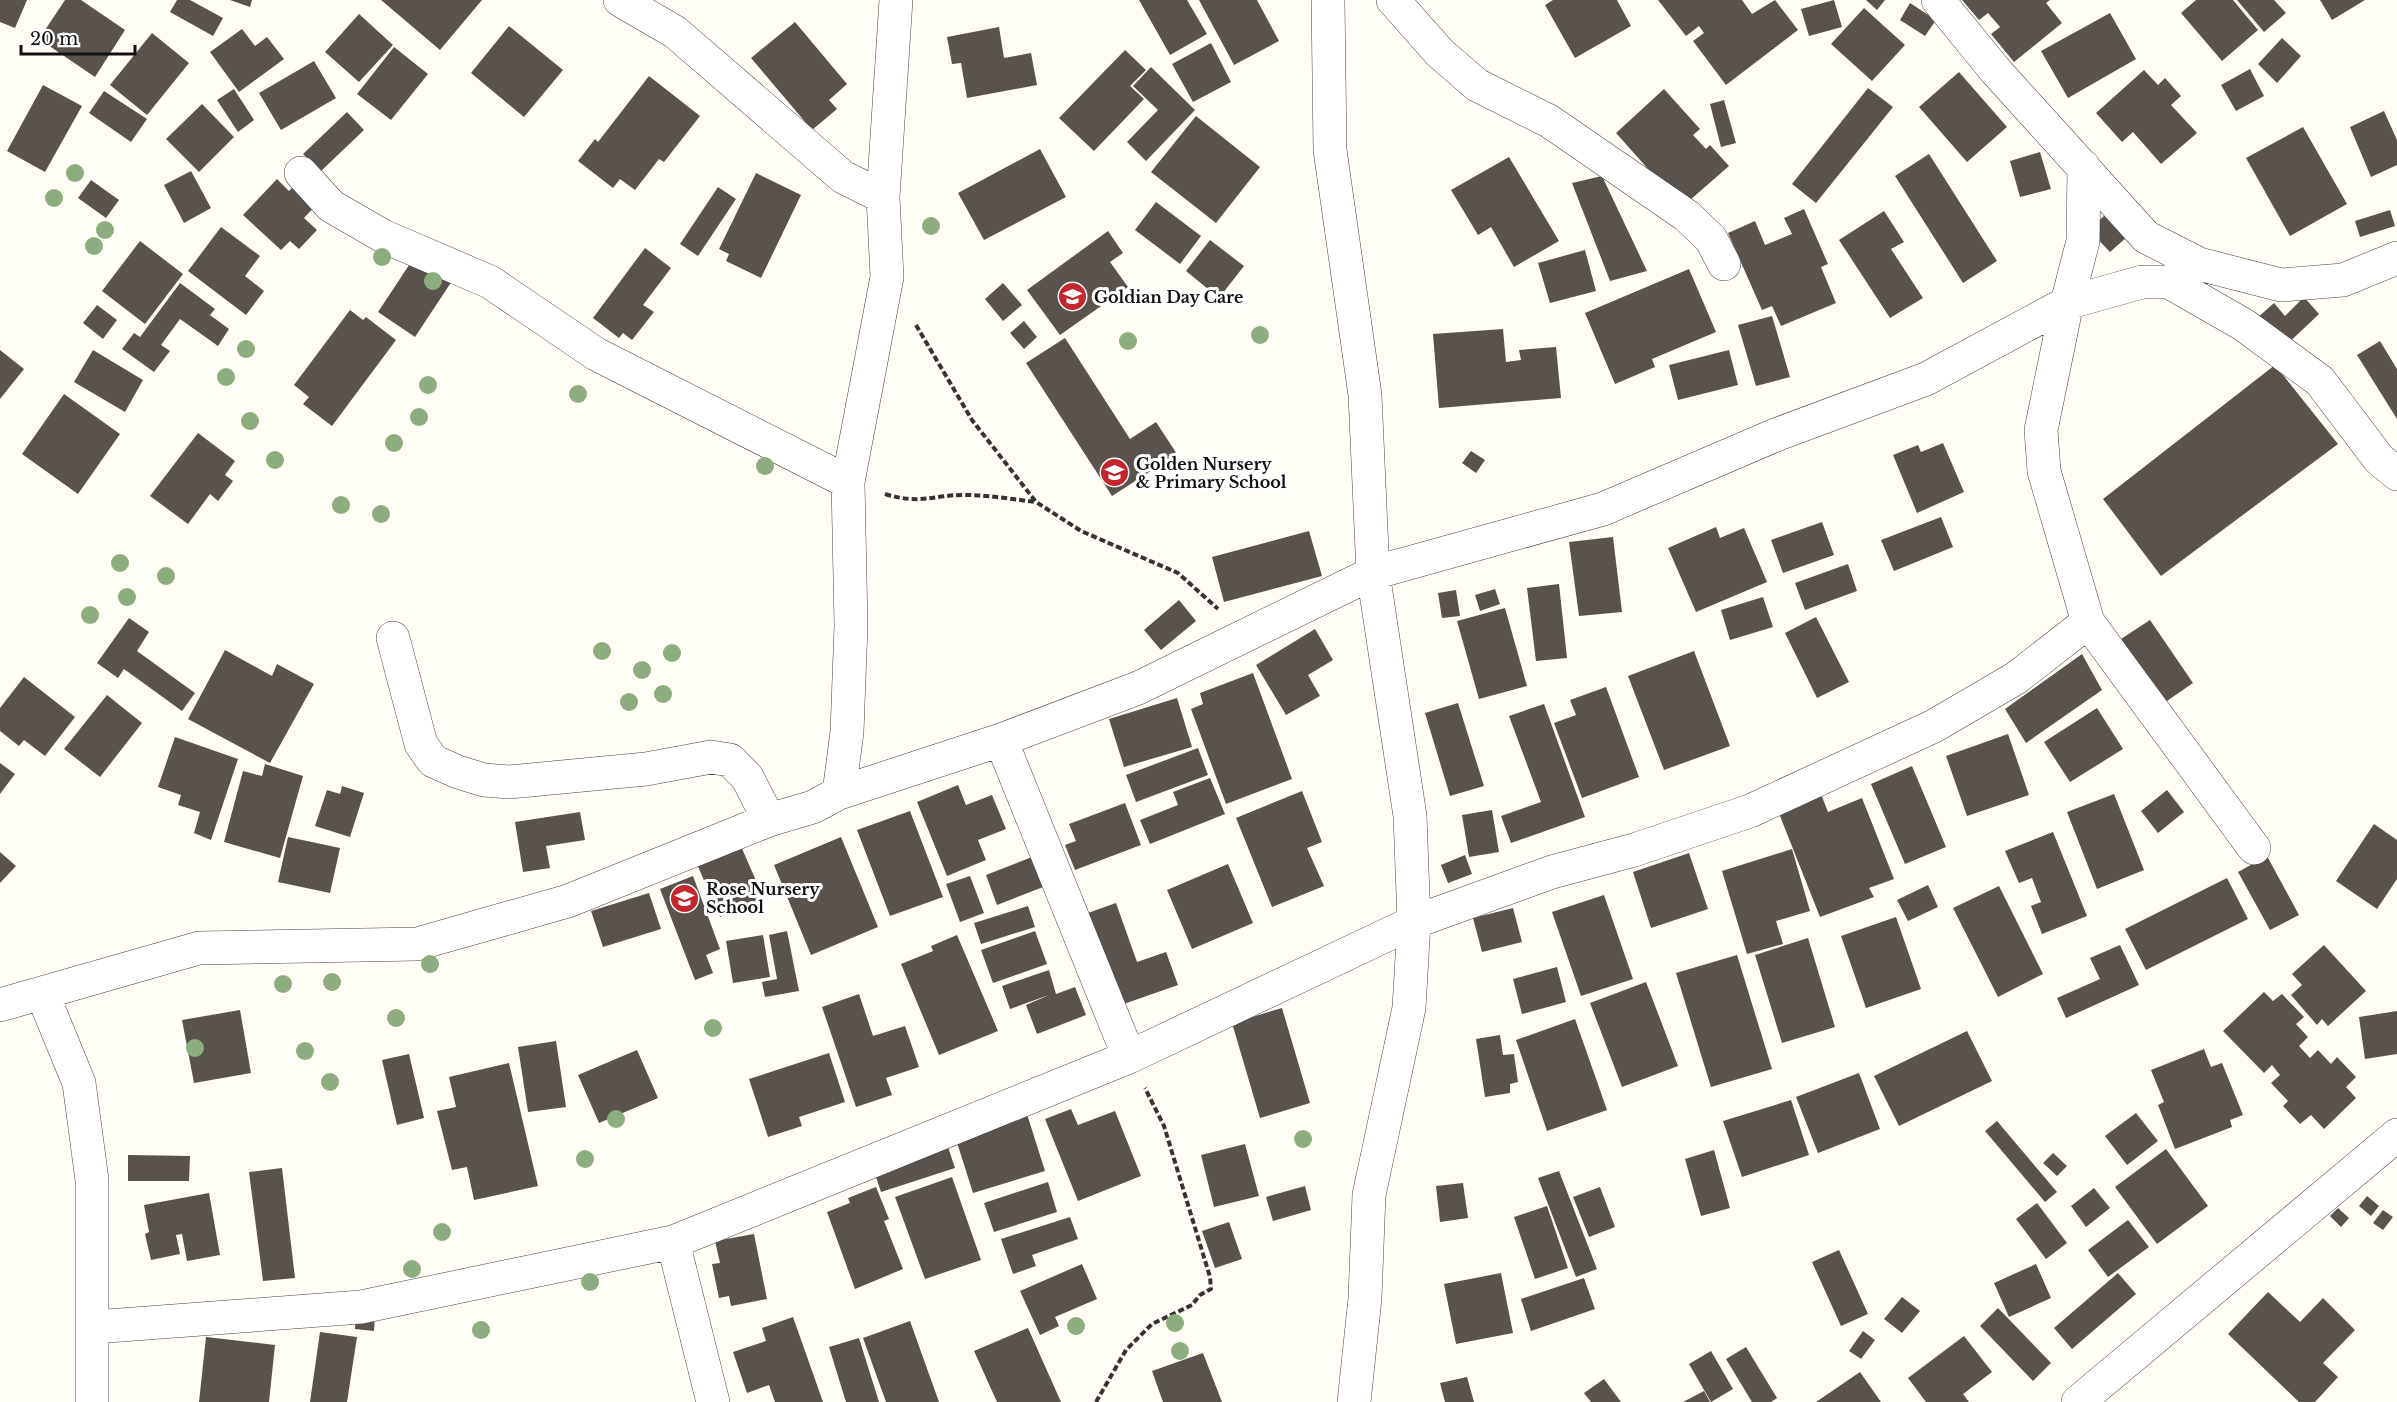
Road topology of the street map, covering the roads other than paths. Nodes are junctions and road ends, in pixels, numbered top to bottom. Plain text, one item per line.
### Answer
1 (620, 0) edge
2 (896, 0) edge
3 (1328, 0) edge
4 (1393, 0) edge
5 (1938, 0) edge
6 (2084, 167) junction
7 (301, 173) dead end
8 (883, 197) junction
9 (2145, 237) junction
10 (2397, 258) edge
11 (1724, 264) dead end
12 (2169, 282) junction
13 (2067, 303) junction
14 (2397, 474) edge
15 (848, 482) junction
16 (1373, 573) junction
17 (2088, 622) junction
18 (393, 638) dead end
19 (1001, 740) junction
20 (839, 794) junction
21 (769, 820) junction
22 (2254, 848) dead end
23 (1414, 922) junction
24 (42, 993) junction
25 (0, 1005) edge
26 (1130, 1057) junction
27 (2397, 1135) edge
28 (673, 1242) junction
29 (94, 1327) junction
30 (92, 1402) edge
31 (713, 1402) edge
32 (1354, 1402) edge
33 (2078, 1402) edge

1 - 8 street
2 - 8 street
3 - 16 street
4 - 11 street
5 - 6 street
6 - 9 street
6 - 13 street
7 - 15 street
8 - 15 street
9 - 10 street
9 - 12 street
12 - 13 street
12 - 14 street
13 - 16 street
13 - 17 street
15 - 20 street
16 - 19 street
16 - 23 street
17 - 22 street
17 - 23 street
18 - 21 street
19 - 20 street
19 - 26 street
20 - 21 street
21 - 24 street
23 - 26 street
23 - 32 street
24 - 25 street
24 - 29 street
26 - 28 street
27 - 33 street
28 - 29 street
28 - 31 street
29 - 30 street

